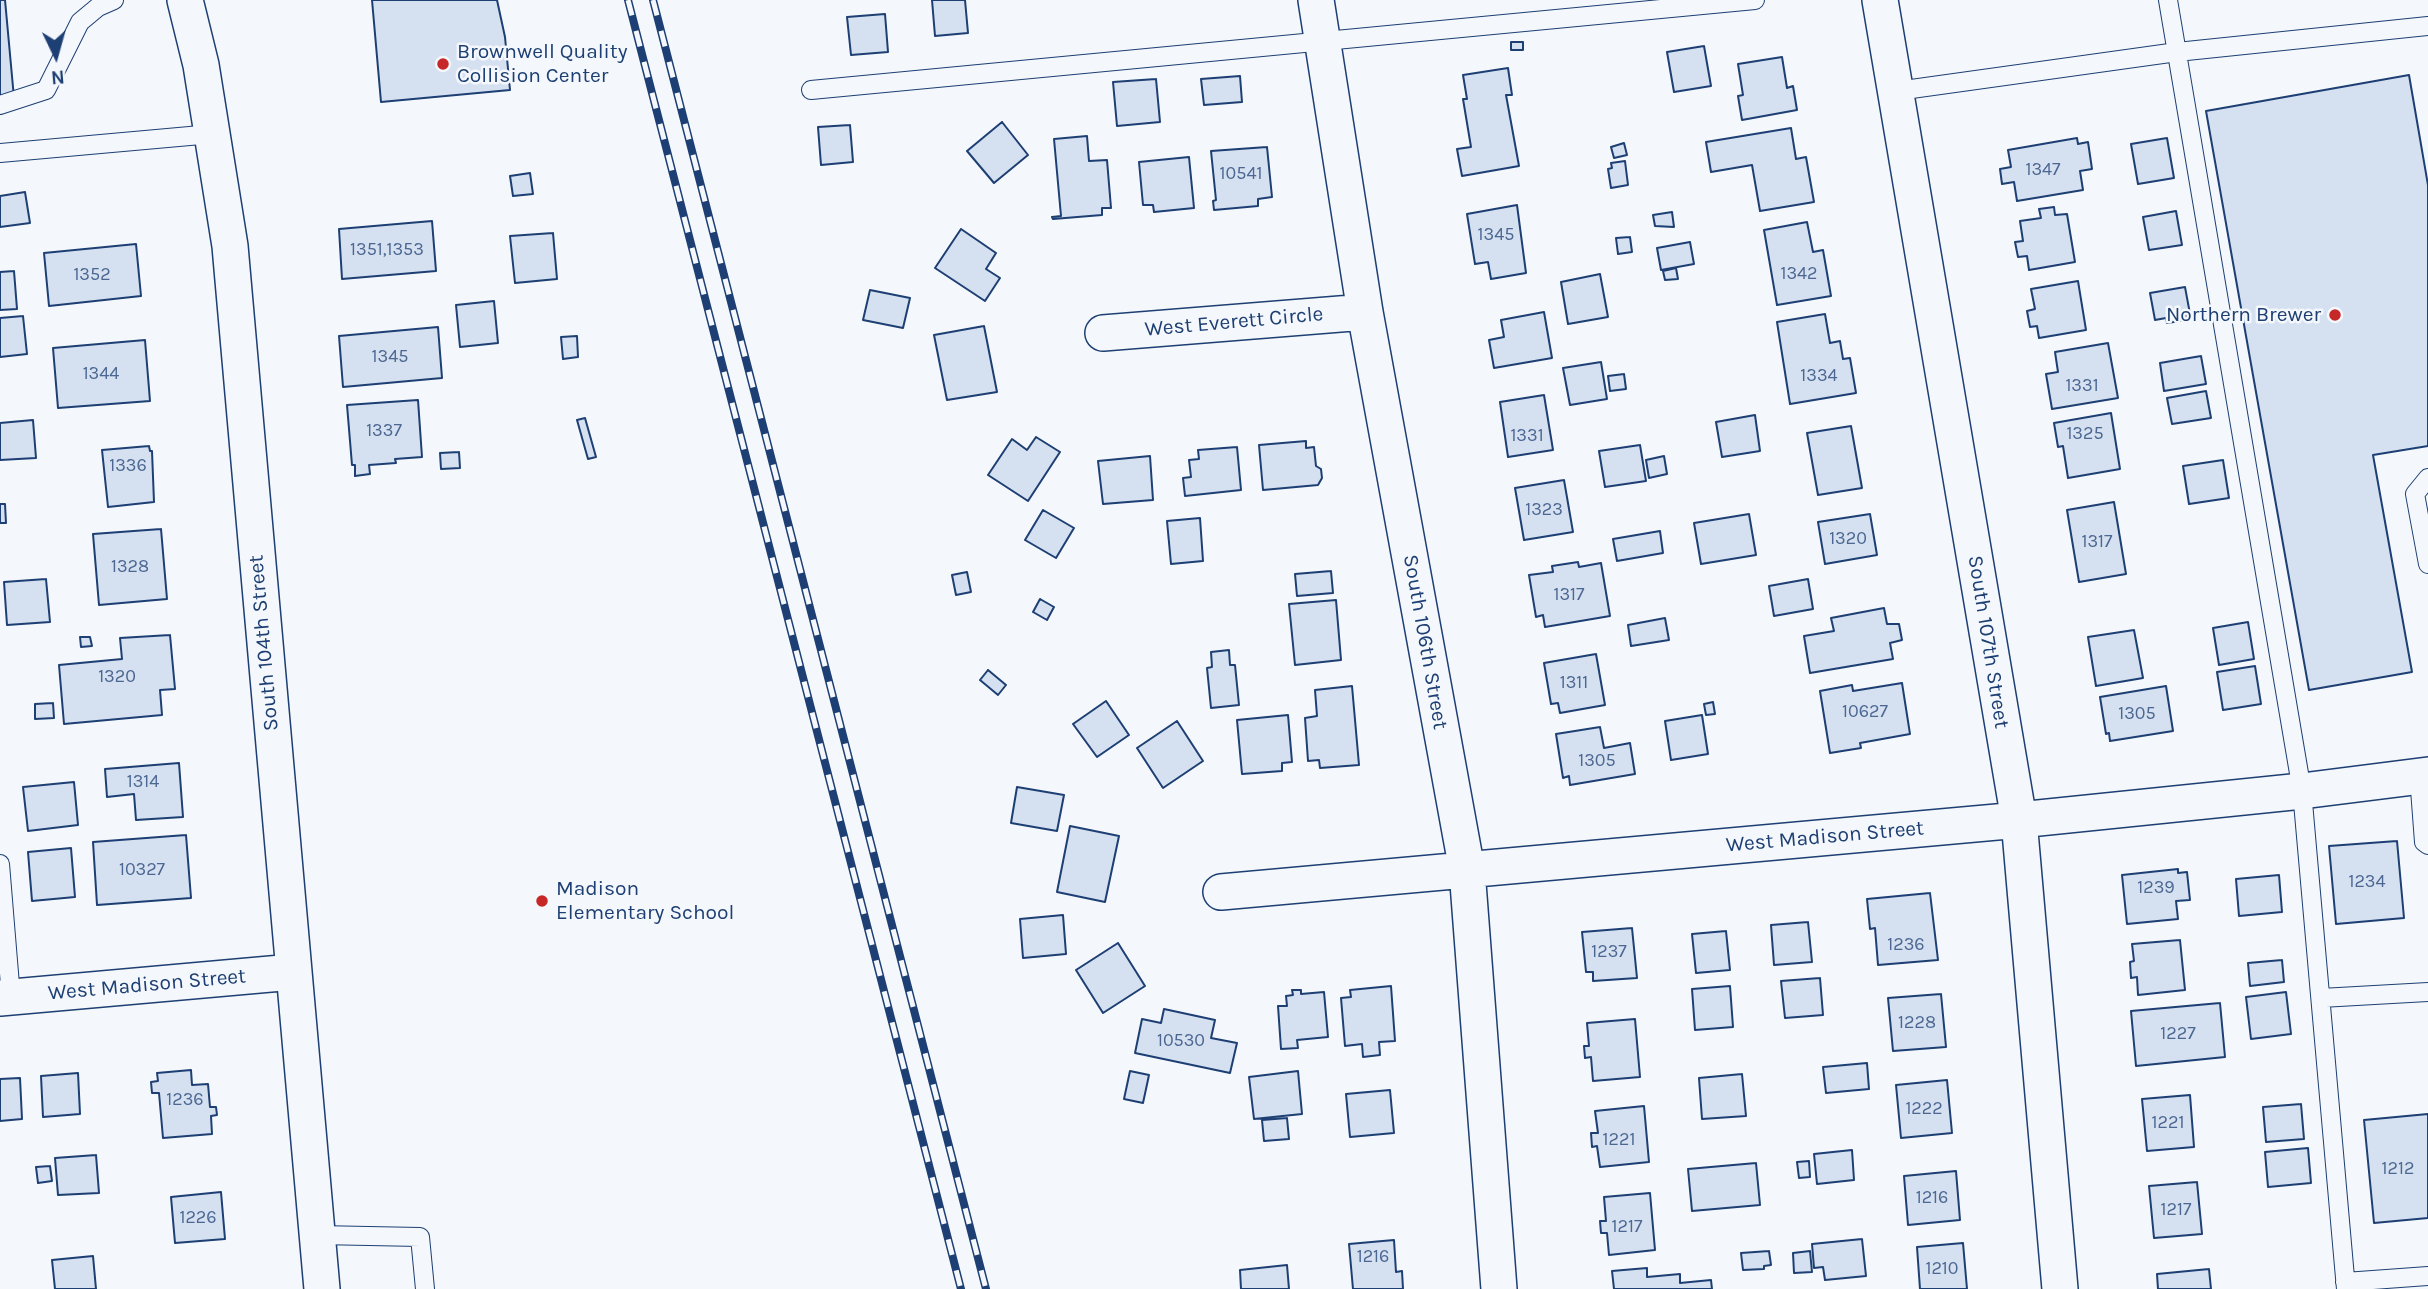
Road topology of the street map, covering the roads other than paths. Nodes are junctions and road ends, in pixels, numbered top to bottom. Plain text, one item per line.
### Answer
1 (114, 0) edge
2 (185, 0) edge
3 (1316, 0) edge
4 (1755, 0) edge
5 (1880, 0) edge
6 (2168, 0) edge
7 (2428, 26) edge
8 (1323, 41) junction
9 (2177, 52) junction
10 (811, 90) dead end
11 (1897, 91) junction
12 (0, 106) edge
13 (212, 134) junction
14 (0, 153) edge
15 (1365, 312) junction
16 (1103, 333) dead end
17 (2428, 478) edge
18 (2428, 564) edge
19 (2424, 775) edge
20 (2302, 791) junction
21 (2019, 820) junction
22 (2428, 845) edge
23 (0, 864) edge
24 (1467, 870) junction
25 (1221, 892) dead end
26 (293, 972) junction
27 (2428, 992) edge
28 (5, 997) edge
29 (2320, 998) junction
30 (317, 1235) junction
31 (2428, 1276) edge
32 (2346, 1285) edge
33 (323, 1289) edge
34 (425, 1289) edge
35 (1499, 1289) edge
36 (2060, 1289) edge

1 - 12 lane
2 - 13 street, South 104th Street
3 - 8 street, South 106th Street
4 - 8 lane
5 - 11 street, South 107th Street
6 - 9 lane
7 - 9 lane
8 - 10 lane
8 - 15 street, South 106th Street
9 - 11 lane
9 - 20 lane
11 - 21 street, South 107th Street
13 - 14 lane
13 - 26 street, South 104th Street
15 - 16 street, West Everett Circle
15 - 24 street, South 106th Street
17 - 18 lane
19 - 20 street, West Madison Street
19 - 22 lane
20 - 21 street, West Madison Street
20 - 29 lane
21 - 24 street, West Madison Street
21 - 36 street, South 107th Street
23 - 28 lane
24 - 25 street, West Madison Street
24 - 35 street, South 106th Street
26 - 28 street, West Madison Street
26 - 30 street, South 104th Street
27 - 29 lane
29 - 32 lane
30 - 33 street, South 104th Street
30 - 34 lane
31 - 32 lane

